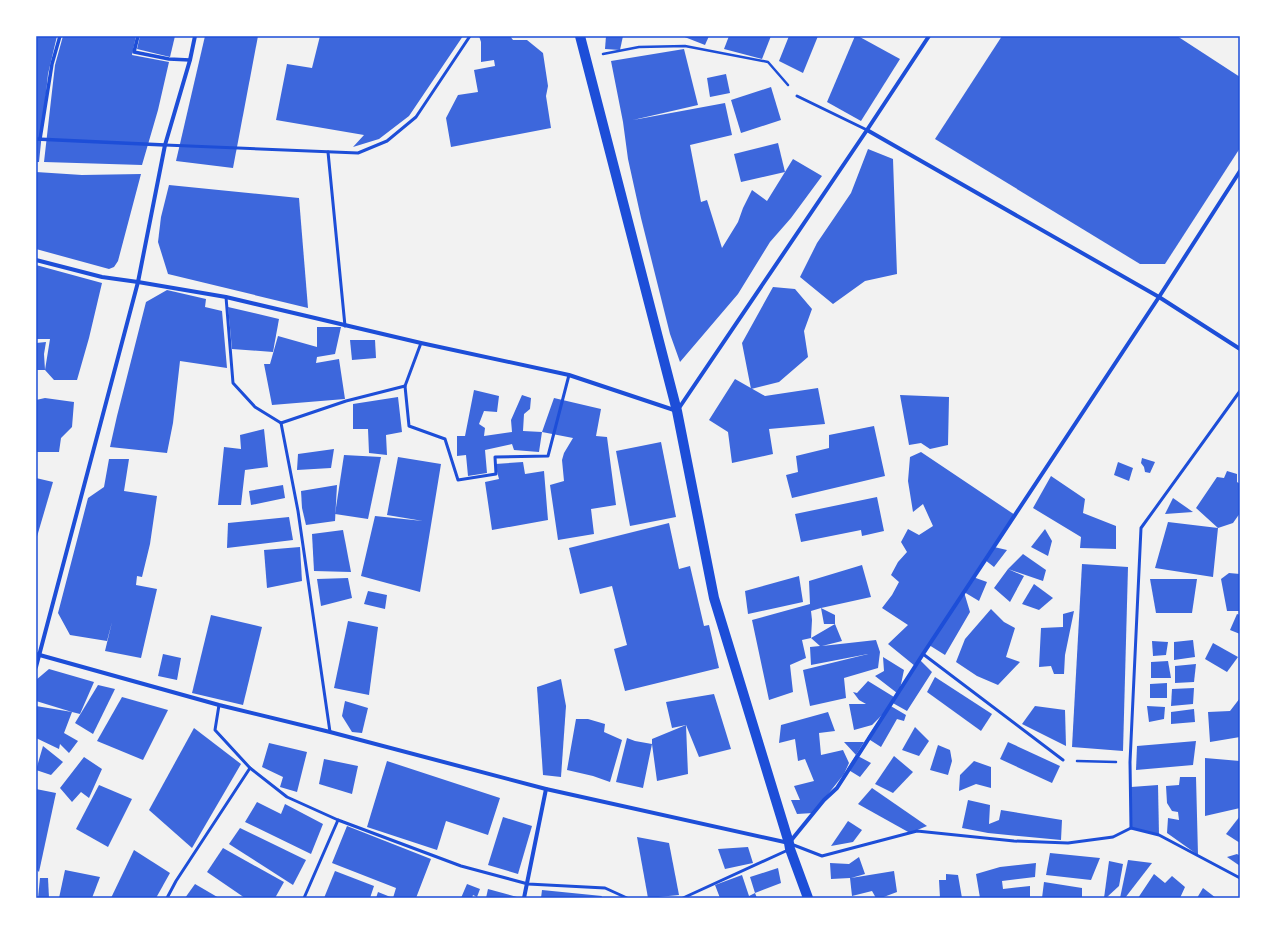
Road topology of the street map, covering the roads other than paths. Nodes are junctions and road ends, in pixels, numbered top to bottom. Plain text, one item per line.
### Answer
1 (60, 36) edge
2 (138, 36) edge
3 (195, 36) edge
4 (470, 36) edge
5 (580, 36) edge
6 (929, 36) edge
7 (190, 60) junction
8 (797, 96) road end
9 (867, 130) junction
10 (38, 139) edge
11 (165, 145) junction
12 (328, 152) junction
13 (1240, 171) edge
14 (36, 260) edge
15 (138, 282) junction
16 (226, 297) junction
17 (1158, 297) junction
18 (345, 326) junction
19 (421, 343) junction
20 (1240, 349) edge
21 (570, 375) junction
22 (405, 386) junction
23 (1240, 391) edge
24 (677, 411) junction
25 (281, 423) junction
26 (38, 654) edge
27 (923, 654) junction
28 (36, 666) edge
29 (219, 705) junction
30 (330, 732) junction
31 (1063, 760) road end
32 (250, 768) junction
33 (546, 789) junction
34 (338, 820) junction
35 (1131, 828) junction
36 (789, 846) junction
37 (1240, 878) edge
38 (528, 884) junction
39 (167, 898) edge
40 (304, 898) edge
41 (524, 898) edge
42 (627, 898) edge
43 (683, 898) edge
44 (808, 898) edge

1 - 10 street
2 - 7 street
3 - 7 street
4 - 12 lane
5 - 24 main road
6 - 9 street
7 - 11 street
8 - 9 lane
9 - 17 street
9 - 24 street
10 - 11 street
11 - 12 lane
11 - 15 street
12 - 18 lane
13 - 17 street
14 - 15 street
15 - 16 street
15 - 26 street
16 - 18 street
16 - 25 lane
17 - 20 street
17 - 27 street
18 - 19 street
19 - 21 street
19 - 22 lane
21 - 22 lane
21 - 24 street
22 - 25 lane
23 - 35 lane
24 - 36 main road
25 - 30 lane
26 - 28 street
26 - 29 street
27 - 31 lane
27 - 36 street
29 - 30 street
29 - 32 lane
30 - 33 street
32 - 34 lane
32 - 39 lane
33 - 36 street
33 - 38 street
34 - 38 lane
34 - 40 lane
35 - 36 lane
35 - 37 lane
36 - 43 lane
36 - 44 main road
38 - 41 street
38 - 42 lane

